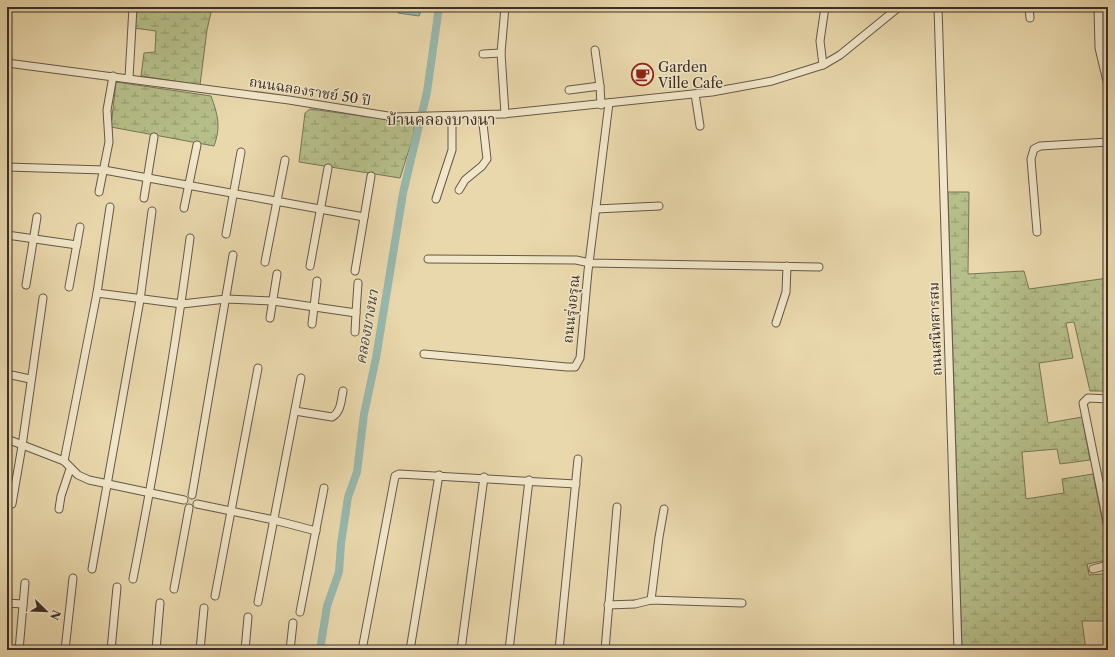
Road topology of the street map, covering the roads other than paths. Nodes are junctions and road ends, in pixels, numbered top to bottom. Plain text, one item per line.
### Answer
1 (133, 7) edge
2 (505, 7) edge
3 (825, 7) edge
4 (899, 7) edge
5 (938, 7) edge
6 (1029, 7) edge
7 (1099, 7) edge
8 (1030, 18) dead end
9 (595, 50) dead end
10 (501, 53) junction
11 (483, 54) dead end
12 (7, 63) edge
13 (822, 65) junction
14 (113, 76) junction
15 (129, 78) junction
16 (1108, 81) edge
17 (600, 86) junction
18 (569, 90) dead end
19 (695, 94) junction
20 (609, 103) junction
21 (601, 105) junction
22 (505, 114) junction
23 (482, 115) junction
24 (452, 116) junction
25 (700, 126) dead end
26 (154, 137) dead end
27 (1108, 142) edge
28 (197, 144) dead end
29 (240, 152) dead end
30 (285, 160) dead end
31 (7, 167) edge
32 (328, 168) dead end
33 (104, 170) junction
34 (371, 176) dead end
35 (147, 178) junction
36 (189, 186) junction
37 (459, 190) dead end
38 (99, 192) dead end
39 (233, 193) junction
40 (144, 198) dead end
41 (436, 199) dead end
42 (277, 201) junction
43 (659, 206) dead end
44 (110, 207) dead end
45 (184, 208) dead end
46 (321, 209) junction
47 (596, 209) junction
48 (152, 211) dead end
49 (37, 217) dead end
50 (364, 217) junction
51 (80, 227) dead end
52 (1037, 232) dead end
53 (226, 234) dead end
54 (7, 235) edge
55 (33, 238) junction
56 (190, 238) dead end
57 (77, 245) junction
58 (232, 255) dead end
59 (428, 259) dead end
60 (265, 262) dead end
61 (590, 263) junction
62 (310, 266) dead end
63 (788, 266) junction
64 (819, 267) dead end
65 (355, 270) dead end
66 (277, 274) dead end
67 (317, 281) dead end
68 (358, 283) dead end
69 (26, 285) dead end
70 (70, 287) dead end
71 (97, 293) junction
72 (43, 298) dead end
73 (226, 298) junction
74 (140, 300) junction
75 (273, 301) junction
76 (182, 304) junction
77 (314, 306) junction
78 (356, 313) junction
79 (270, 318) dead end
80 (776, 323) dead end
81 (312, 324) dead end
82 (355, 332) dead end
83 (424, 354) dead end
84 (258, 368) dead end
85 (7, 374) edge
86 (301, 378) dead end
87 (30, 379) junction
88 (343, 391) dead end
89 (1108, 398) edge
90 (296, 411) junction
91 (7, 439) edge
92 (22, 446) junction
93 (578, 459) dead end
94 (64, 461) junction
95 (70, 469) junction
96 (439, 475) junction
97 (484, 478) junction
98 (529, 480) junction
99 (106, 484) junction
100 (576, 484) junction
101 (324, 488) dead end
102 (150, 492) junction
103 (192, 495) junction
104 (184, 500) junction
105 (12, 504) dead end
106 (197, 504) junction
107 (617, 507) dead end
108 (189, 508) junction
109 (59, 509) dead end
110 (664, 510) dead end
111 (233, 511) junction
112 (274, 520) junction
113 (1108, 526) edge
114 (316, 531) junction
115 (1107, 566) edge
116 (92, 569) dead end
117 (1093, 569) dead end
118 (73, 578) dead end
119 (132, 578) dead end
120 (25, 582) dead end
121 (117, 588) dead end
122 (174, 589) dead end
123 (216, 596) dead end
124 (651, 600) junction
125 (160, 602) dead end
126 (258, 602) dead end
127 (7, 603) edge
128 (742, 603) dead end
129 (23, 604) junction
130 (608, 605) junction
131 (204, 608) dead end
132 (300, 612) dead end
133 (248, 617) dead end
134 (293, 623) dead end
135 (19, 650) edge
136 (65, 650) edge
137 (111, 650) edge
138 (156, 650) edge
139 (200, 650) edge
140 (245, 650) edge
141 (290, 650) edge
142 (362, 650) edge
143 (410, 650) edge
144 (461, 650) edge
145 (509, 650) edge
146 (559, 650) edge
147 (605, 650) edge
148 (958, 650) edge

1 - 15 street
2 - 10 street
3 - 13 street
4 - 13 street, ถนนฉลองราชย์ 50 ปี
5 - 148 street, ถนนสนิทสารสม
6 - 8 street
7 - 16 street
9 - 17 street
10 - 11 street
10 - 22 street
12 - 14 street, ถนนฉลองราชย์ 50 ปี
13 - 19 street, ถนนฉลองราชย์ 50 ปี
14 - 15 street, ถนนฉลองราชย์ 50 ปี
14 - 33 street
15 - 24 street, ถนนฉลองราชย์ 50 ปี
17 - 18 street
17 - 21 street
19 - 20 street, ถนนฉลองราชย์ 50 ปี
19 - 25 street
20 - 21 street, ถนนฉลองราชย์ 50 ปี
20 - 47 street, ถนนรุ่งอรุณ
21 - 22 street, ถนนฉลองราชย์ 50 ปี
22 - 23 street, ถนนฉลองราชย์ 50 ปี
23 - 24 street, ถนนฉลองราชย์ 50 ปี
23 - 37 street
24 - 41 street
26 - 35 street
27 - 52 street
28 - 36 street
29 - 39 street
30 - 42 street
31 - 33 street
32 - 46 street
33 - 35 street
33 - 38 street
34 - 50 street
35 - 36 street
35 - 40 street
36 - 39 street
36 - 45 street
39 - 42 street
39 - 53 street
42 - 46 street
42 - 60 street
43 - 47 street
44 - 71 street
46 - 50 street
46 - 62 street
47 - 61 street, ถนนรุ่งอรุณ
48 - 74 street
49 - 55 street
50 - 65 street
51 - 57 street
54 - 55 street
55 - 57 street
55 - 69 street
56 - 76 street
57 - 70 street
58 - 73 street
59 - 61 street
61 - 63 street
61 - 83 street, ถนนรุ่งอรุณ
63 - 64 street
63 - 80 street
66 - 75 street
67 - 77 street
68 - 78 street
71 - 74 street
71 - 94 street
72 - 87 street
73 - 75 street
73 - 76 street
73 - 103 street
74 - 76 street
74 - 99 street
75 - 77 street
75 - 79 street
76 - 102 street
77 - 78 street
77 - 81 street
78 - 82 street
84 - 111 street
85 - 87 street
86 - 90 street
87 - 92 street
88 - 90 street
89 - 113 street
90 - 112 street
91 - 92 street
92 - 94 street
92 - 105 street
93 - 100 street
94 - 95 street
95 - 99 street
95 - 109 street
96 - 97 street
96 - 142 street
96 - 143 street
97 - 98 street
97 - 144 street
98 - 100 street
98 - 145 street
99 - 102 street
99 - 116 street
100 - 146 street
101 - 114 street
102 - 104 street
102 - 119 street
103 - 104 street
103 - 106 street
104 - 108 street
106 - 108 street
106 - 111 street
107 - 130 street
108 - 122 street
110 - 124 street
111 - 112 street
111 - 123 street
112 - 114 street
112 - 126 street
114 - 132 street
115 - 117 street
118 - 136 street
120 - 129 street
121 - 137 street
124 - 128 street
124 - 130 street
125 - 138 street
127 - 129 street
129 - 135 street
130 - 147 street
131 - 139 street
133 - 140 street
134 - 141 street

